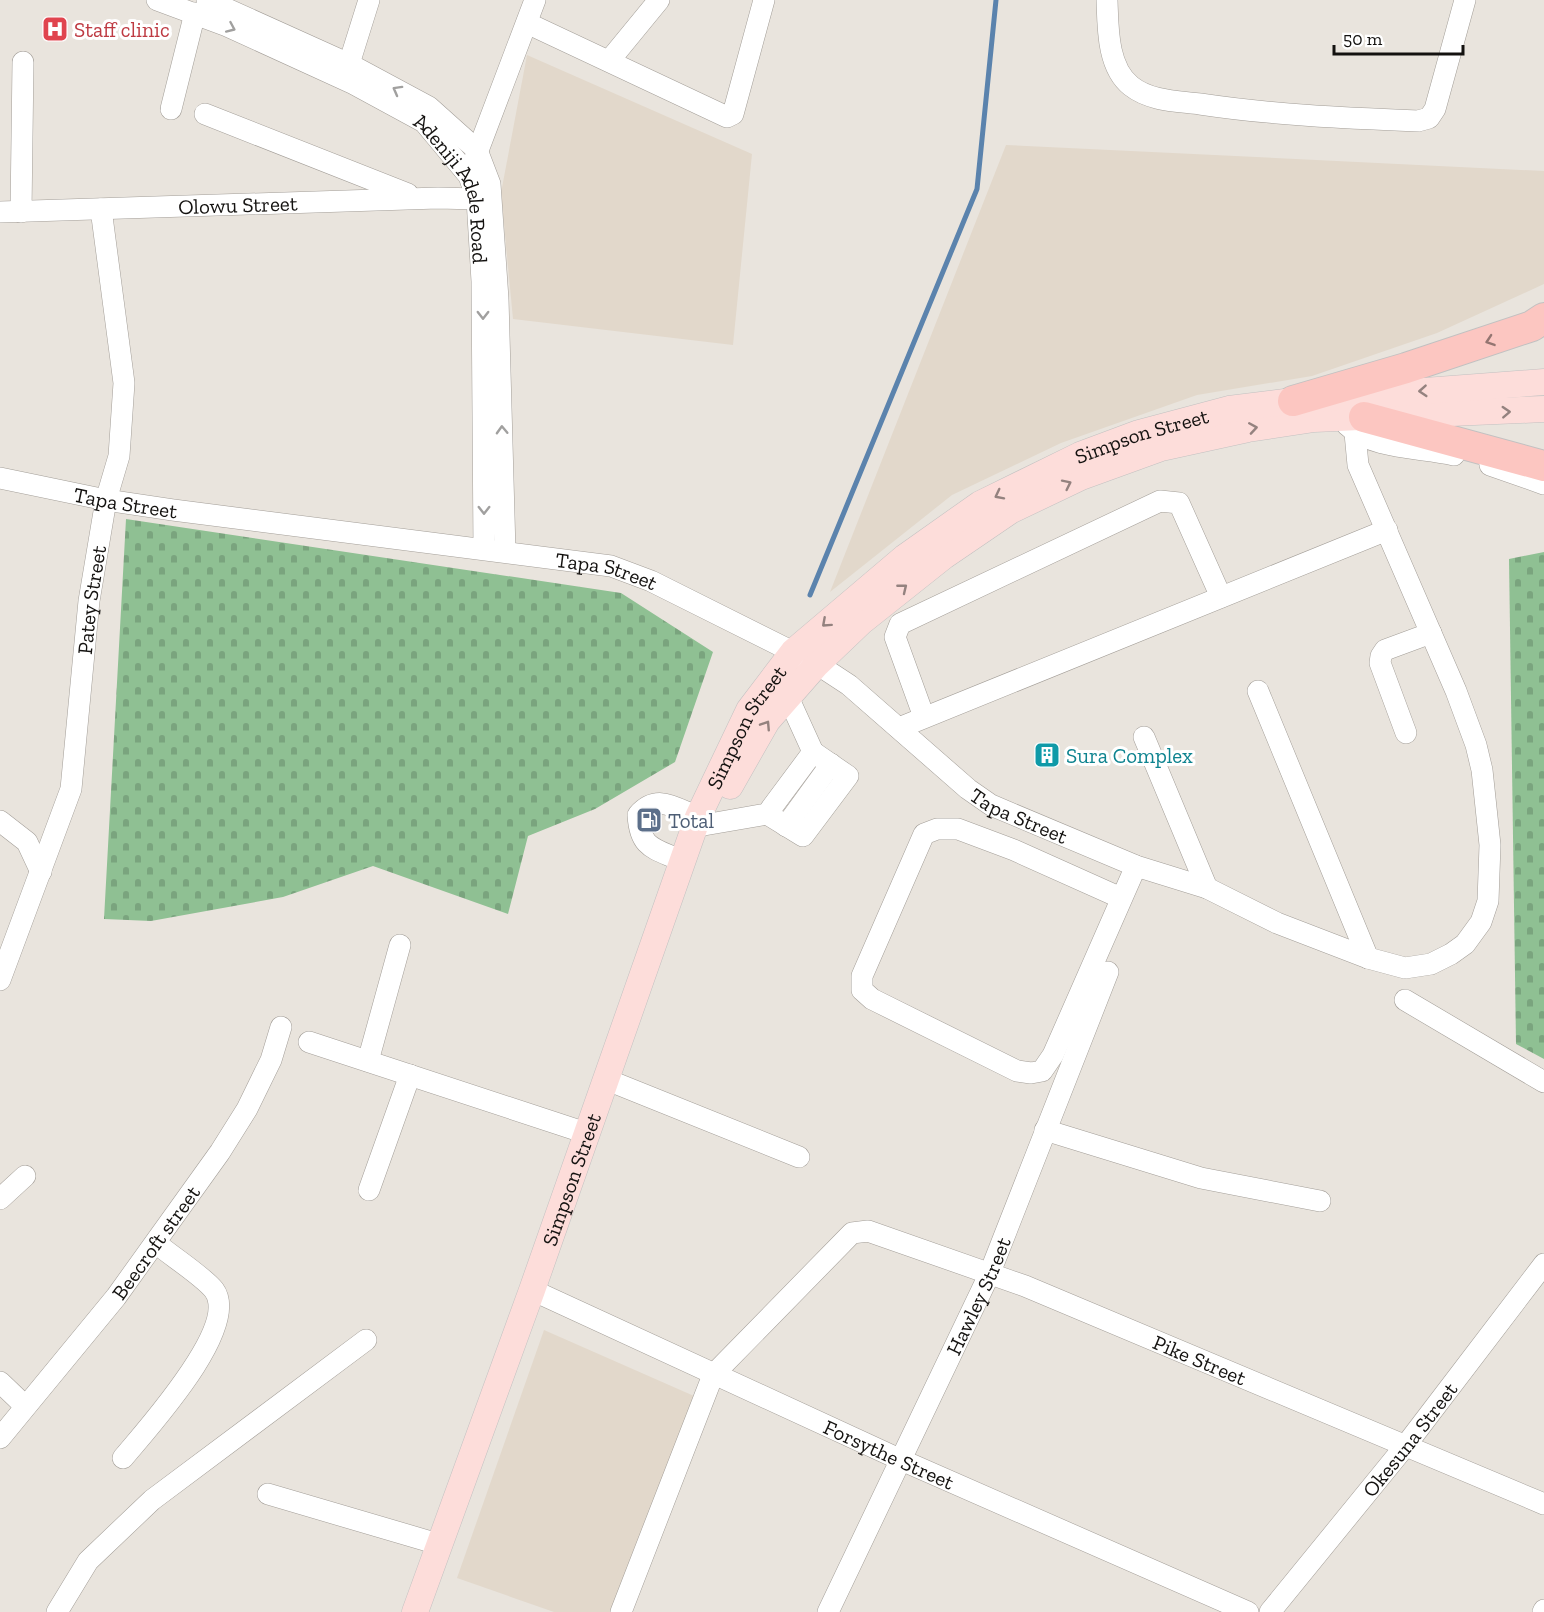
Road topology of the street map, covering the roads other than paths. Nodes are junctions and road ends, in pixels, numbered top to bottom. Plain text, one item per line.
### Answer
1 (157, 0) edge
2 (369, 0) edge
3 (535, 0) edge
4 (659, 0) edge
5 (764, 0) edge
6 (1107, 0) edge
7 (1465, 0) edge
8 (201, 7) edge
9 (527, 23) junction
10 (609, 61) junction
11 (23, 62) dead end
12 (349, 64) junction
13 (171, 109) dead end
14 (205, 114) dead end
15 (477, 150) junction
16 (469, 176) junction
17 (420, 199) junction
18 (477, 199) junction
19 (101, 209) junction
20 (10, 212) edge
21 (1544, 318) edge
22 (1544, 382) edge
23 (1293, 400) junction
24 (1544, 410) edge
25 (1353, 423) junction
26 (1544, 466) edge
27 (0, 478) edge
28 (1544, 484) edge
29 (106, 500) junction
30 (1387, 530) junction
31 (495, 550) junction
32 (1221, 597) junction
33 (1431, 633) junction
34 (793, 652) junction
35 (817, 664) junction
36 (1258, 691) dead end
37 (788, 697) junction
38 (924, 717) junction
39 (899, 728) junction
40 (1406, 732) dead end
41 (1144, 737) dead end
42 (813, 752) junction
43 (767, 814) junction
44 (0, 821) edge
45 (701, 821) junction
46 (687, 854) junction
47 (1136, 866) junction
48 (41, 872) junction
49 (1207, 888) junction
50 (1121, 898) junction
51 (400, 945) dead end
52 (1368, 958) junction
53 (1108, 972) dead end
54 (0, 980) edge
55 (1405, 1000) dead end
56 (281, 1027) dead end
57 (309, 1042) dead end
58 (368, 1061) junction
59 (410, 1075) junction
60 (605, 1079) junction
61 (1544, 1082) edge
62 (1045, 1130) junction
63 (586, 1133) junction
64 (799, 1157) dead end
65 (26, 1176) dead end
66 (369, 1190) dead end
67 (0, 1199) edge
68 (1320, 1201) dead end
69 (156, 1243) junction
70 (1541, 1273) edge
71 (989, 1275) junction
72 (532, 1290) junction
73 (366, 1340) dead end
74 (713, 1375) junction
75 (0, 1382) edge
76 (24, 1405) junction
77 (0, 1438) edge
78 (1406, 1444) junction
79 (123, 1458) dead end
80 (899, 1459) junction
81 (268, 1494) dead end
82 (1544, 1504) edge
83 (438, 1544) junction
84 (57, 1612) edge
85 (416, 1612) edge
86 (621, 1612) edge
87 (828, 1612) edge
88 (1248, 1612) edge
89 (1270, 1612) edge

1 - 8 street, Adeniji Adele Road
2 - 12 street
3 - 9 street
4 - 10 street
5 - 10 street
6 - 7 street
8 - 12 street, Adeniji Adele Road
8 - 13 street
8 -> 16 street, Adeniji Adele Road
9 - 10 street
9 - 15 street
11 - 20 street
15 -> 12 street, Adeniji Adele Road
14 - 17 street
15 - 16 street
31 -> 15 street, Adeniji Adele Road
16 - 18 street, Adeniji Adele Road
17 - 18 street, Olowu Street
17 - 19 street, Olowu Street
18 -> 31 street, Adeniji Adele Road
19 - 20 street, Olowu Street
19 - 29 street, Patey Street
21 -> 23 highway
22 -> 23 main road, Simpson Street
23 -> 34 main road, Simpson Street
25 -> 24 main road
25 - 26 highway
25 - 28 street
25 - 30 street, Tapa Street
35 -> 25 main road
27 - 29 street, Tapa Street
29 - 31 street, Tapa Street
29 - 48 street, Patey Street
30 - 32 street
30 - 33 street, Tapa Street
31 - 34 street, Tapa Street
32 - 38 street
32 - 38 street
33 - 40 street
33 - 52 street, Tapa Street
34 - 35 street, Tapa Street
34 - 45 main road, Simpson Street
35 - 37 main road
35 - 39 street, Tapa Street
36 - 52 street
37 - 42 street
45 -> 37 main road
38 - 39 street
39 - 47 street, Tapa Street
41 - 49 street
42 - 43 street
42 - 43 street
43 - 45 street
44 - 48 street
45 - 46 main road, Simpson Street
45 - 46 street
46 - 60 main road, Simpson Street
47 - 49 street, Tapa Street
47 - 50 street
48 - 54 street, Patey Street
49 - 52 street, Tapa Street
50 - 50 street
51 - 58 street
53 - 62 street, Hawley Street
55 - 61 street
56 - 69 street, Beecroft street
57 - 58 street
58 - 59 street
59 - 63 street
59 - 66 street
60 - 63 main road, Simpson Street
60 - 64 street
62 - 68 street
62 - 71 street, Hawley Street
63 - 72 main road, Simpson Street
65 - 67 street
69 - 76 street, Beecroft street
69 - 79 street
70 - 78 street, Okesuna Street
71 - 74 street, Pike Street
71 - 78 street, Pike Street
71 - 80 street, Hawley Street
72 - 74 street, Forsythe Street
72 - 83 main road, Simpson Street
73 - 84 street
74 - 80 street, Forsythe Street
74 - 86 street
75 - 76 street
76 - 77 street, Beecroft street
78 - 82 street, Pike Street
78 - 89 street, Okesuna Street
80 - 87 street, Hawley Street
80 - 88 street, Forsythe Street
81 - 83 street
83 - 85 main road, Simpson Street

